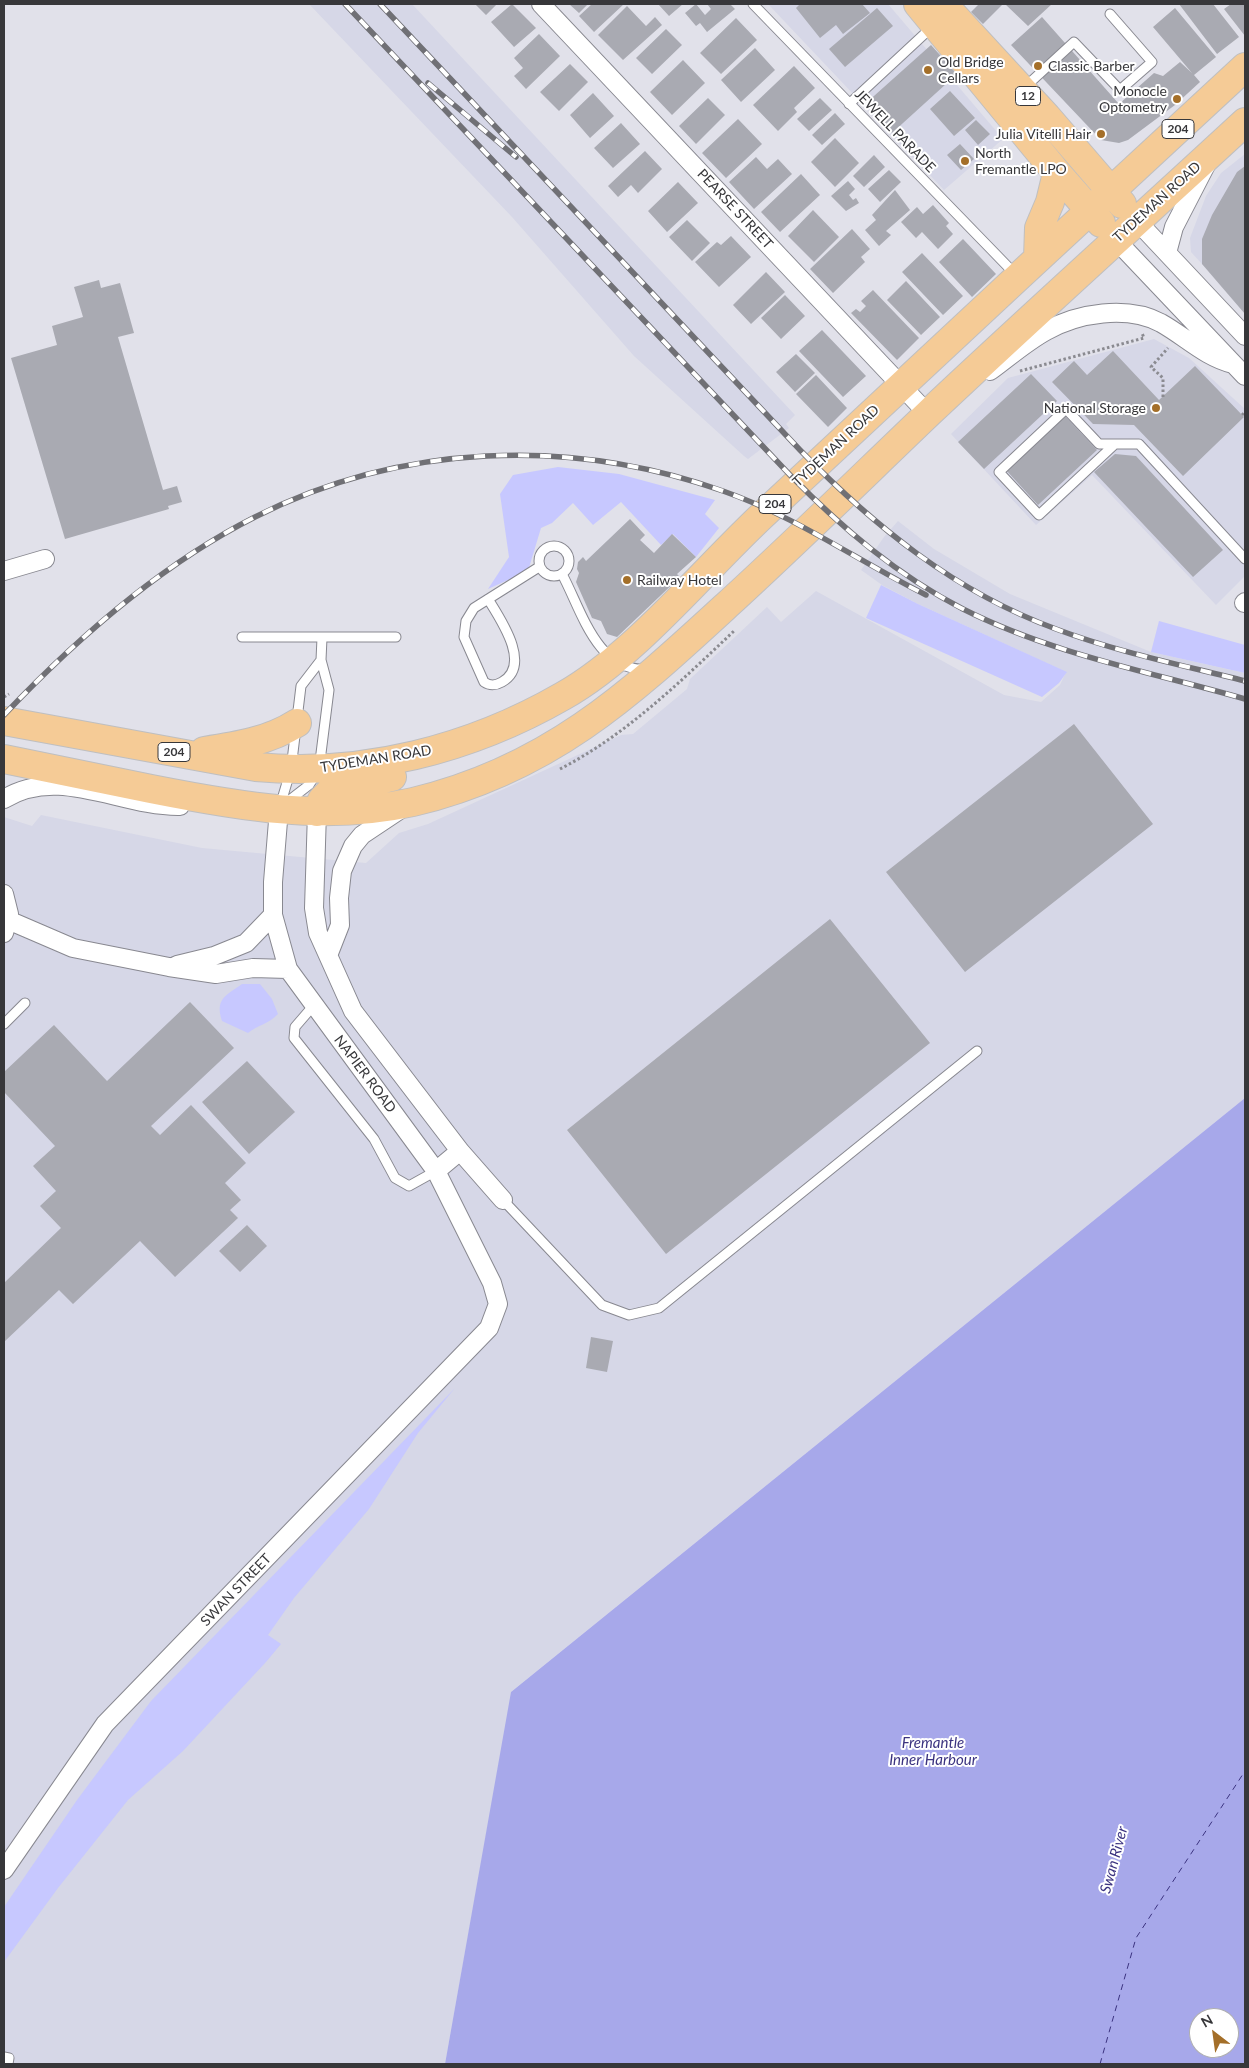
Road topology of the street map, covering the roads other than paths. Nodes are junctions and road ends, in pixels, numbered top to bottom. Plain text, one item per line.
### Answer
1 (541, 4) edge
2 (752, 4) edge
3 (918, 4) edge
4 (939, 14) edge
5 (1110, 14) dead end
6 (1245, 67) edge
7 (1022, 90) junction
8 (849, 104) junction
9 (1241, 130) edge
10 (1210, 155) junction
11 (1057, 173) junction
12 (1111, 190) junction
13 (1089, 210) junction
14 (1136, 220) junction
15 (1115, 239) junction
16 (1167, 253) junction
17 (1038, 258) junction
18 (1017, 276) junction
19 (1245, 336) edge
20 (1239, 370) edge
21 (901, 386) junction
22 (928, 414) junction
23 (1115, 444) junction
24 (45, 559) dead end
25 (1245, 559) edge
26 (539, 567) junction
27 (4, 571) edge
28 (562, 574) junction
29 (488, 599) junction
30 (242, 637) dead end
31 (396, 637) dead end
32 (322, 638) junction
33 (321, 660) junction
34 (613, 660) junction
35 (659, 668) junction
36 (4, 721) edge
37 (298, 723) junction
38 (490, 733) junction
39 (186, 754) junction
40 (4, 759) edge
41 (319, 769) junction
42 (291, 770) junction
43 (4, 799) edge
44 (218, 802) junction
45 (410, 803) junction
46 (279, 809) junction
47 (317, 812) junction
48 (4, 894) edge
49 (273, 915) junction
50 (6, 926) edge
51 (329, 954) junction
52 (169, 967) junction
53 (288, 969) junction
54 (25, 1003) dead end
55 (314, 1005) junction
56 (4, 1024) edge
57 (977, 1051) dead end
58 (460, 1151) junction
59 (436, 1171) junction
60 (503, 1200) joint
61 (489, 1328) joint
62 (4, 1870) edge
63 (4, 2058) edge
64 (8, 2064) edge

1 - 21 street, PEARSE STREET
2 - 8 lane, JEWELL PARADE
3 - 4 main road, 12
4 - 7 main road, 12
4 - 8 lane
4 - 11 main road, 12
5 - 7 lane
6 - 12 main road, TYDEMAN ROAD / 204
7 - 12 main road, 12
8 - 18 lane, JEWELL PARADE
9 - 10 main road, TYDEMAN ROAD
10 - 14 main road, TYDEMAN ROAD
10 - 16 street
11 - 13 main road, 12
11 - 17 main road
12 - 13 main road, TYDEMAN ROAD / 204
12 - 14 main road, 12
13 - 15 main road, 12
13 - 17 main road, TYDEMAN ROAD / 204
14 - 15 main road, TYDEMAN ROAD
14 - 16 street, 12
15 - 20 street, 12
15 - 22 main road, TYDEMAN ROAD
16 - 19 street, 12
17 - 18 main road, TYDEMAN ROAD / 204
18 - 21 main road, TYDEMAN ROAD / 204
20 - 22 street
21 - 22 street, PEARSE STREET
21 - 34 main road, TYDEMAN ROAD / 204
22 - 35 main road, TYDEMAN ROAD
23 - 23 lane
23 - 25 lane
24 - 27 street
26 - 28 lane
26 - 28 lane
26 - 29 lane
28 - 34 lane
29 - 29 lane
30 - 32 lane
31 - 32 lane
32 - 33 lane
33 - 37 lane
33 - 41 lane
34 - 35 lane
34 - 38 main road, TYDEMAN ROAD / 204
35 - 45 main road, TYDEMAN ROAD
36 - 39 main road, TYDEMAN ROAD / 204
37 - 39 main road
37 - 42 lane
38 - 41 main road, TYDEMAN ROAD / 204
38 - 47 main road
39 - 42 main road, TYDEMAN ROAD / 204
40 - 44 main road, TYDEMAN ROAD
41 - 42 main road, TYDEMAN ROAD / 204
41 - 46 lane
42 - 46 lane
43 - 44 street
44 - 46 main road, TYDEMAN ROAD
45 - 47 main road, TYDEMAN ROAD
45 - 51 street
46 - 47 main road, TYDEMAN ROAD
46 - 49 street, NAPIER ROAD
47 - 51 street, NAPIER ROAD
48 - 50 street
49 - 52 street
49 - 53 street, NAPIER ROAD
50 - 52 street
51 - 58 street, NAPIER ROAD
52 - 53 street
53 - 55 street, NAPIER ROAD
54 - 56 lane
55 - 59 street, NAPIER ROAD
55 - 59 lane
57 - 60 lane
58 - 59 street
58 - 60 street, NAPIER ROAD
59 - 61 street, NAPIER ROAD
61 - 62 street, SWAN STREET
63 - 64 lane

